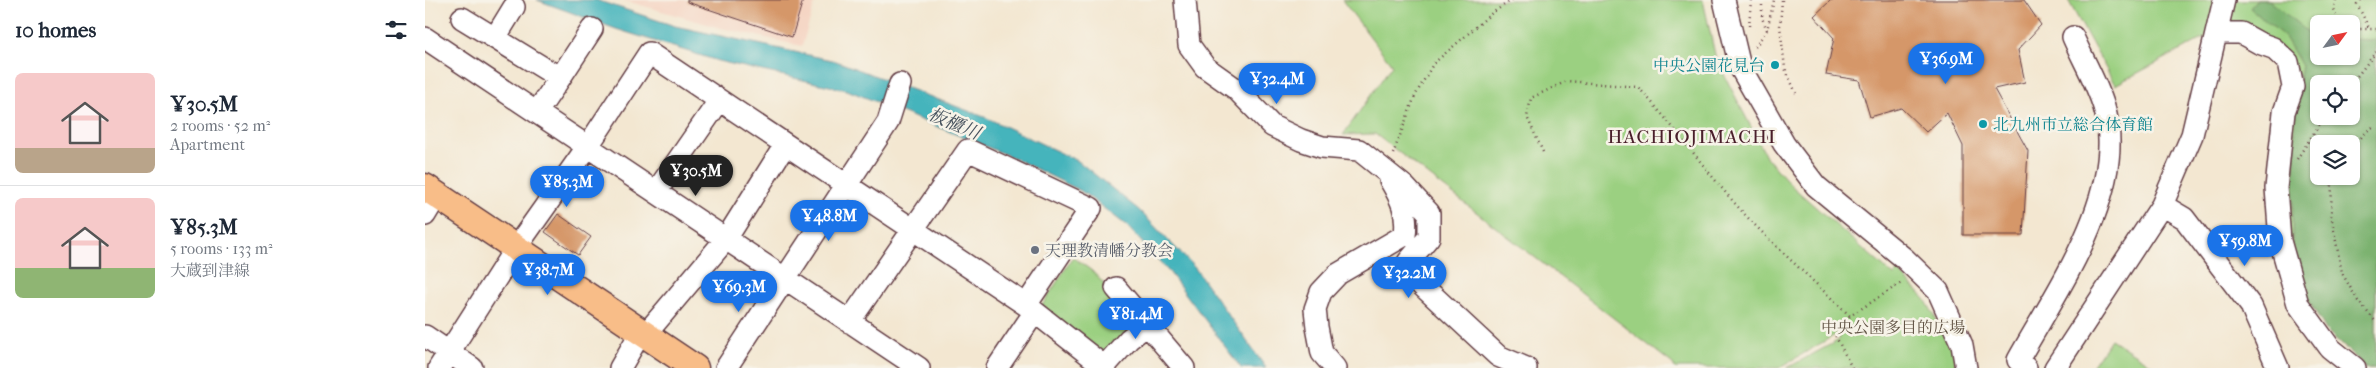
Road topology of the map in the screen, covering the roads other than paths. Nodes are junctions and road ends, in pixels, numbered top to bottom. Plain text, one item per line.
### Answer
1 (1185, 0) edge
2 (1725, 0) edge
3 (2224, 0) edge
4 (2235, 0) edge
5 (514, 7) dead end
6 (462, 18) dead end
7 (592, 29) dead end
8 (2217, 33) junction
9 (2073, 37) dead end
10 (425, 38) edge
11 (495, 38) junction
12 (560, 78) junction
13 (900, 84) dead end
14 (719, 101) junction
15 (537, 112) junction
16 (785, 145) junction
17 (588, 146) junction
18 (1386, 173) junction
19 (845, 185) junction
20 (656, 192) junction
21 (429, 199) edge
22 (2162, 205) junction
23 (912, 229) junction
24 (726, 239) junction
25 (515, 249) junction
26 (783, 278) junction
27 (1116, 288) dead end
28 (1030, 309) junction
29 (849, 322) junction
30 (1147, 325) junction
31 (643, 334) junction
32 (425, 336) edge
33 (444, 360) edge
34 (1105, 367) edge
35 (473, 368) edge
36 (620, 368) edge
37 (695, 368) edge
38 (726, 368) edge
39 (919, 368) edge
40 (997, 368) edge
41 (1184, 368) edge
42 (1335, 368) edge
43 (1526, 368) edge
44 (1966, 368) edge
45 (2026, 368) edge
46 (2055, 368) edge
47 (2278, 368) edge
48 (2355, 368) edge

1 - 18 street
2 - 44 street
3 - 8 street
4 - 8 street
5 - 11 street
6 - 11 street
7 - 12 street
8 - 22 street
8 - 48 street
9 - 45 street
10 - 15 street
11 - 12 street
12 - 15 street
13 - 19 street
14 - 16 street
14 - 17 street
14 - 20 street
15 - 17 street
16 - 19 street
16 - 24 street
17 - 20 street
17 - 25 street
18 - 42 street
18 - 43 street
19 - 23 street
19 - 26 street
20 - 24 street
21 - 25 main road
22 - 46 street
22 - 47 street
23 - 28 street
23 - 28 street
23 - 29 street
24 - 26 street
24 - 31 street
25 - 31 main road
25 - 33 street
26 - 29 street
26 - 38 street
27 - 30 street
28 - 34 street
28 - 40 street
29 - 39 street
30 - 34 street
30 - 41 street
31 - 36 street
31 - 37 main road
32 - 33 street
33 - 35 street

